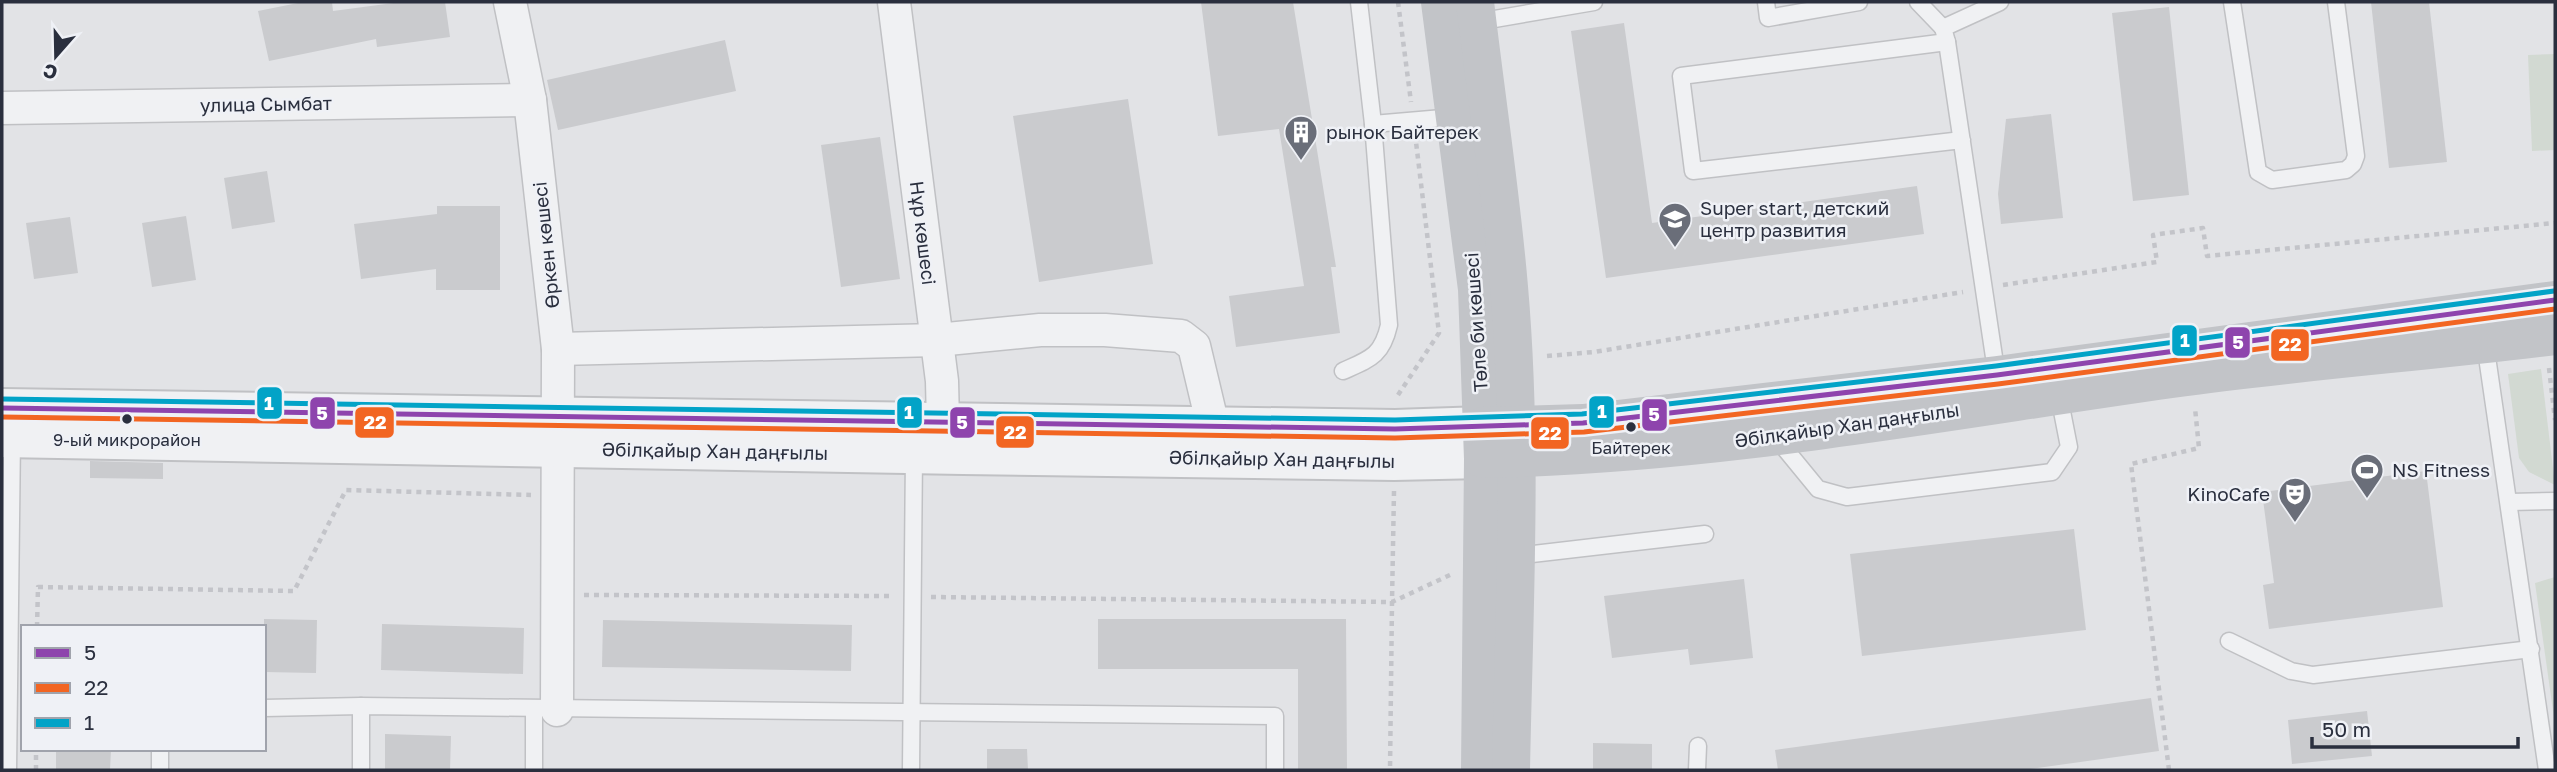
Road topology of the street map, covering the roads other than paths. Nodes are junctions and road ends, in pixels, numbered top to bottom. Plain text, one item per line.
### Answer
1 (510, 2) edge
2 (894, 2) edge
3 (1359, 2) edge
4 (1440, 2) edge
5 (1594, 2) edge
6 (1766, 2) edge
7 (1859, 2) edge
8 (1918, 2) edge
9 (2000, 2) edge
10 (2232, 2) edge
11 (2336, 2) edge
12 (1476, 12) edge
13 (1945, 35) junction
14 (530, 100) junction
15 (2, 108) edge
16 (1454, 117) junction
17 (1373, 124) junction
18 (1962, 140) junction
19 (2555, 300) edge
20 (2482, 327) junction
21 (937, 340) junction
22 (558, 349) junction
23 (2552, 350) edge
24 (1343, 371) dead end
25 (1999, 389) junction
26 (2059, 395) junction
27 (943, 422) junction
28 (7, 423) edge
29 (1213, 426) junction
30 (557, 432) junction
31 (1775, 437) junction
32 (1499, 442) junction
33 (914, 454) junction
34 (2555, 501) edge
35 (2510, 502) junction
36 (1705, 534) dead end
37 (1516, 556) junction
38 (6, 592) edge
39 (2229, 641) dead end
40 (2531, 649) junction
41 (361, 706) junction
42 (266, 708) edge
43 (546, 710) junction
44 (913, 714) junction
45 (1698, 746) dead end
46 (160, 751) edge
47 (8, 770) edge
48 (160, 770) edge
49 (361, 770) edge
50 (534, 770) edge
51 (911, 770) edge
52 (1275, 770) edge
53 (1480, 770) edge
54 (1511, 770) edge
55 (1697, 770) edge
56 (2547, 770) edge

1 - 14 street, Өркен көшесі
2 - 21 street, Нұр көшесі
3 - 17 lane
4 - 16 main road, Төле би көшесі
5 - 12 lane
6 - 7 lane
8 - 13 lane
9 - 13 lane
10 - 11 lane
12 - 32 main road, Төле би көшесі
13 - 18 lane
13 - 18 lane
14 - 15 street, улица Сымбат
14 - 22 street, Өркен көшесі
16 - 17 lane
16 - 32 main road, Төле би көшесі
17 - 24 lane
18 - 25 lane
19 - 20 main road, Әбілқайыр Хан даңғылы
20 - 23 main road, Әбілқайыр Хан даңғылы
20 - 25 main road, Әбілқайыр Хан даңғылы
20 - 26 main road, Әбілқайыр Хан даңғылы
20 - 35 lane
21 - 22 street
21 - 27 street, Нұр көшесі
21 - 29 street
22 - 30 street, Өркен көшесі
25 - 26 main road, Әбілқайыр Хан даңғылы
25 - 31 main road, Әбілқайыр Хан даңғылы
25 - 32 main road, Әбілқайыр Хан даңғылы
26 - 31 lane
27 - 29 street, Әбілқайыр Хан даңғылы
27 - 30 street, Әбілқайыр Хан даңғылы
27 - 33 street
28 - 30 street, Әбілқайыр Хан даңғылы
28 - 38 lane
29 - 32 street, Әбілқайыр Хан даңғылы
30 - 33 street, Әбілқайыр Хан даңғылы
30 - 43 street, Өркен көшесі
31 - 32 main road, Әбілқайыр Хан даңғылы
32 - 33 street, Әбілқайыр Хан даңғылы
32 - 37 main road, Төле би көшесі
32 - 53 main road, Төле би көшесі
33 - 44 lane
34 - 35 lane
35 - 40 lane
36 - 37 lane
37 - 54 main road, Төле би көшесі
38 - 47 lane
39 - 40 lane
40 - 56 lane
41 - 42 lane
41 - 43 lane
41 - 49 lane
43 - 44 lane
43 - 50 lane
44 - 51 lane
44 - 52 lane
45 - 55 lane
46 - 48 lane

